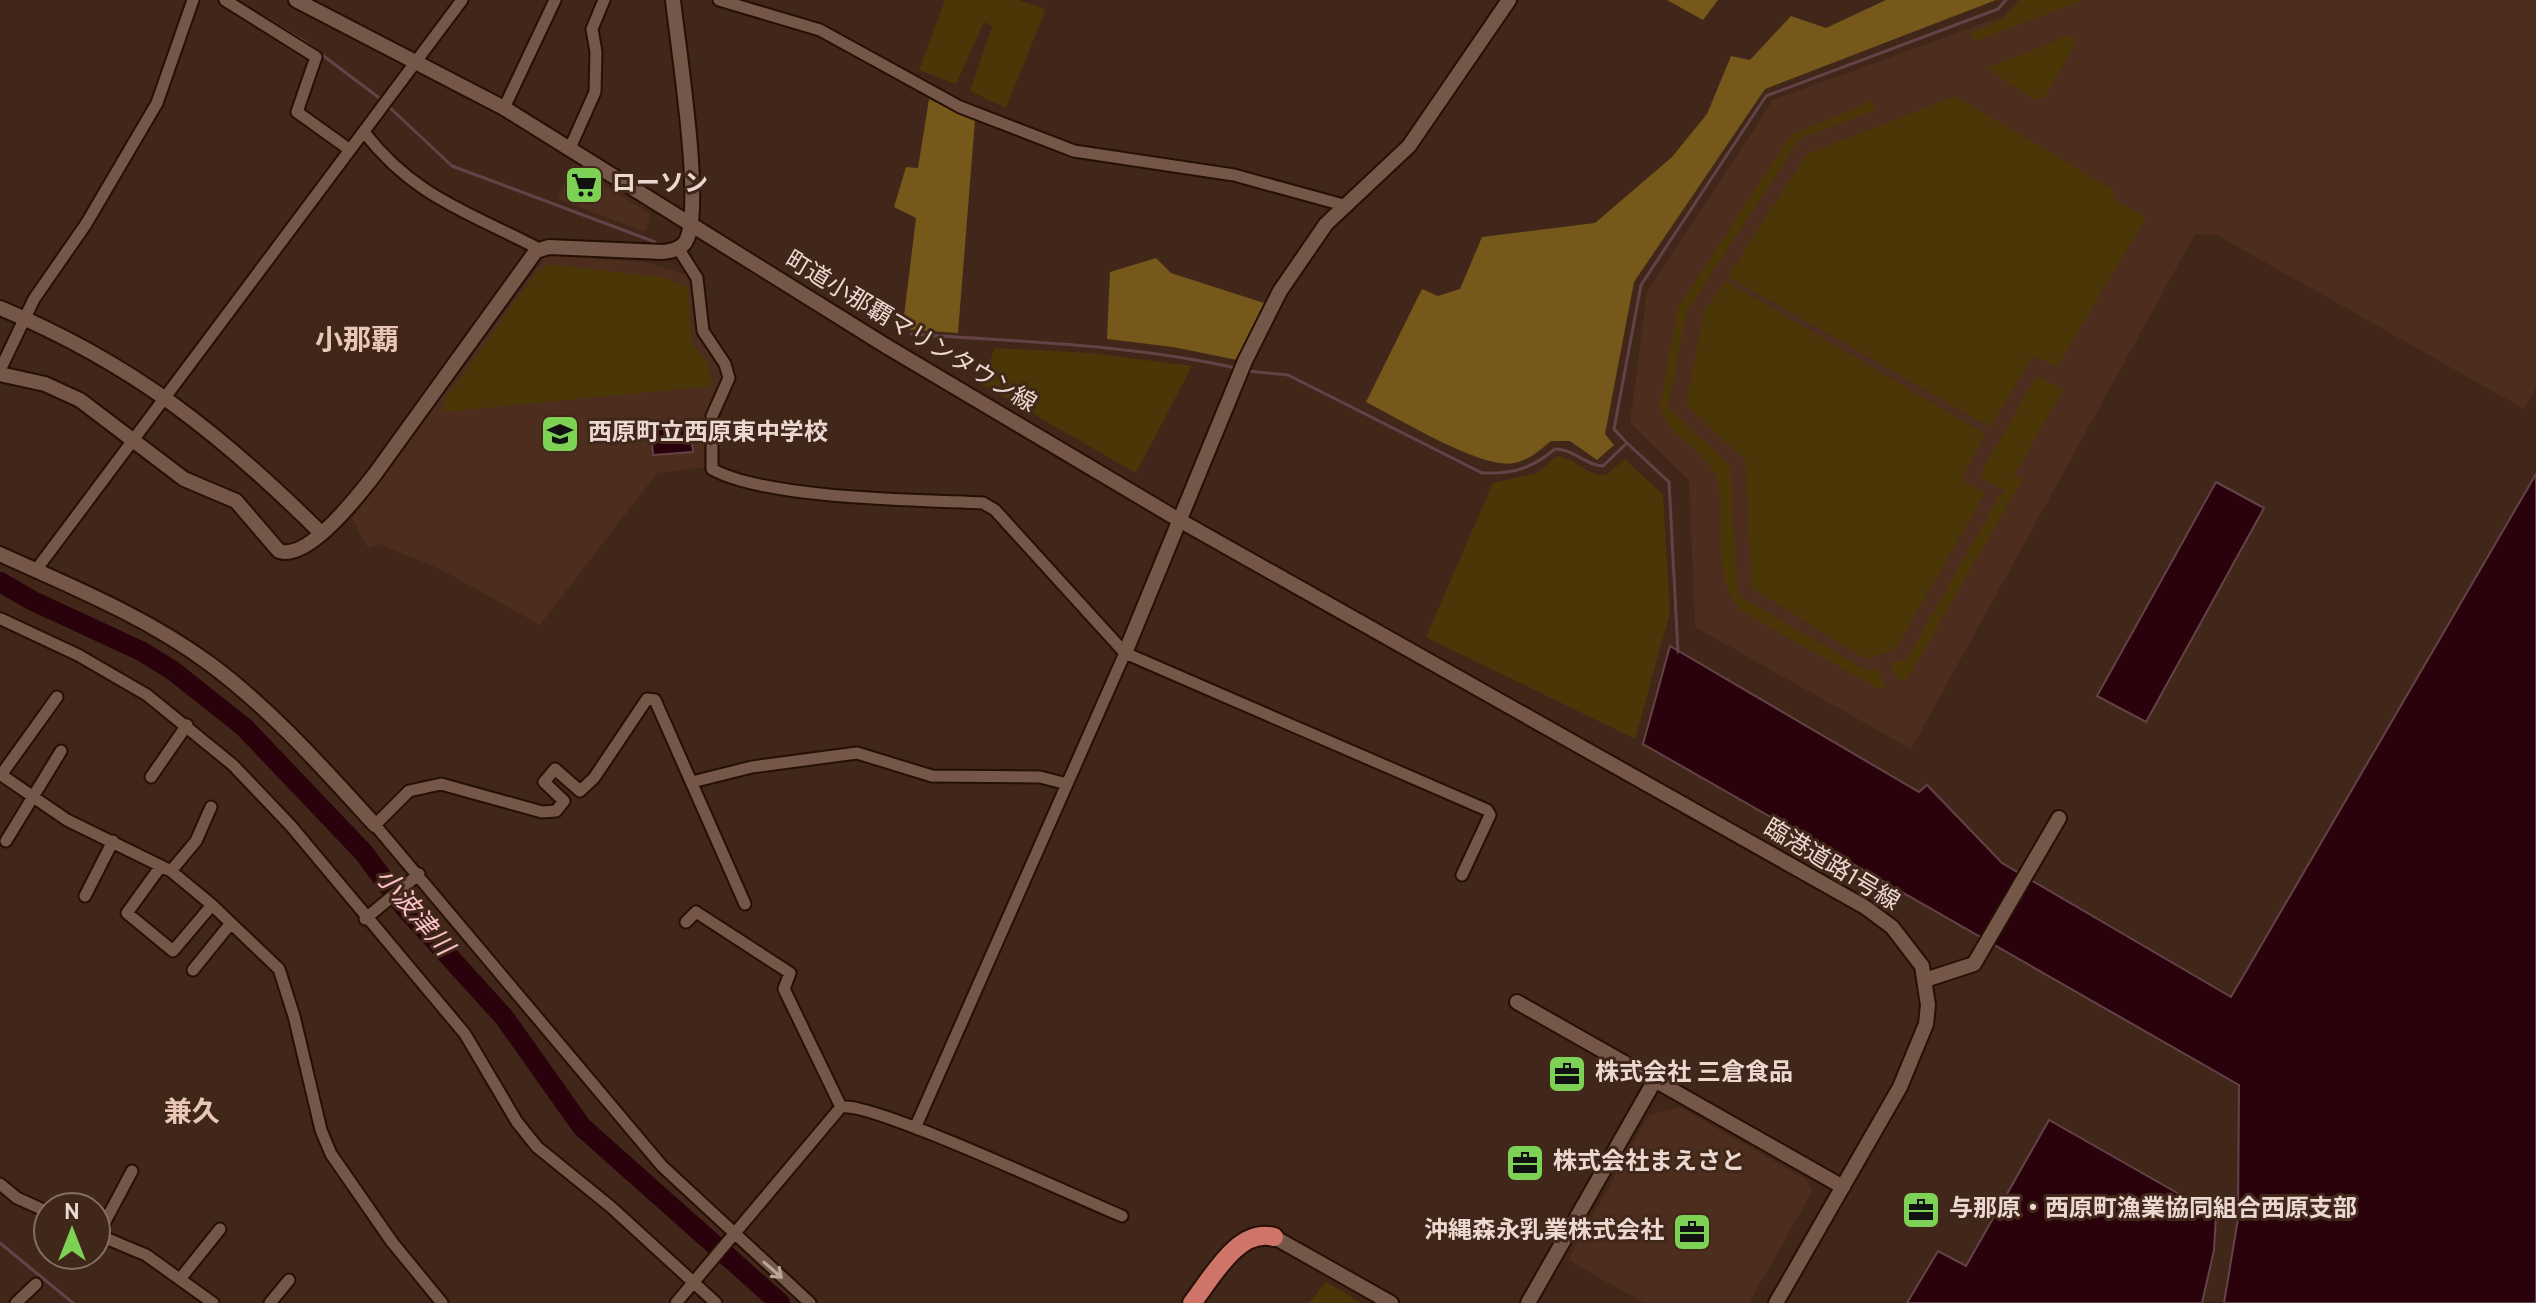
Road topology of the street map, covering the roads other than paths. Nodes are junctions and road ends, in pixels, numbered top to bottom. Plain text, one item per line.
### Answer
1 (193, 0) edge
2 (225, 0) edge
3 (296, 0) edge
4 (462, 0) edge
5 (555, 0) edge
6 (604, 0) edge
7 (673, 0) edge
8 (719, 0) edge
9 (1509, 0) edge
10 (744, 4) edge
11 (417, 61) junction
12 (504, 108) junction
13 (364, 132) junction
14 (570, 148) junction
15 (350, 150) junction
16 (1347, 206) junction
17 (690, 223) junction
18 (678, 248) junction
19 (539, 249) junction
20 (0, 308) edge
21 (25, 318) junction
22 (0, 372) edge
23 (167, 397) junction
24 (132, 441) junction
25 (1179, 520) junction
26 (321, 533) junction
27 (0, 554) edge
28 (36, 570) junction
29 (1, 619) edge
30 (1125, 653) junction
31 (57, 697) dead end
32 (1503, 702) joint
33 (187, 725) junction
34 (61, 751) dead end
35 (1, 775) edge
36 (151, 777) dead end
37 (692, 782) junction
38 (1067, 784) junction
39 (31, 795) junction
40 (211, 807) dead end
41 (2059, 818) dead end
42 (375, 825) junction
43 (6, 841) dead end
44 (113, 841) junction
45 (166, 868) junction
46 (1462, 875) dead end
47 (415, 877) junction
48 (85, 896) dead end
49 (745, 904) dead end
50 (212, 905) junction
51 (368, 917) junction
52 (686, 922) dead end
53 (231, 923) junction
54 (193, 970) dead end
55 (1925, 980) junction
56 (1517, 1002) dead end
57 (1655, 1080) junction
58 (841, 1107) junction
59 (915, 1128) junction
60 (132, 1171) dead end
61 (0, 1184) edge
62 (1843, 1187) junction
63 (32, 1205) edge
64 (112, 1207) edge
65 (1122, 1216) dead end
66 (220, 1229) dead end
67 (1274, 1237) joint
68 (112, 1240) edge
69 (732, 1240) junction
70 (180, 1279) junction
71 (289, 1280) dead end
72 (694, 1283) junction
73 (36, 1284) dead end
74 (16, 1303) edge
75 (213, 1303) edge
76 (270, 1303) edge
77 (442, 1303) edge
78 (676, 1303) edge
79 (716, 1303) edge
80 (810, 1303) edge
81 (1192, 1303) edge
82 (1391, 1303) edge
83 (1528, 1303) edge
84 (1776, 1303) edge

1 - 21 street
2 - 15 street
3 - 11 street, 町道小那覇マリンタウン線
4 - 11 street
5 - 12 street
6 - 14 street
7 - 17 street
8 - 10 street
9 - 16 street
10 - 16 street
11 - 12 street, 町道小那覇マリンタウン線
11 - 13 street
12 - 14 street, 町道小那覇マリンタウン線
13 - 15 street
13 - 19 street
14 - 17 street, 町道小那覇マリンタウン線
15 - 23 street
16 - 25 street
17 - 18 street
17 - 25 street, 町道小那覇マリンタウン線
18 - 19 street
18 - 30 street
19 - 26 street
20 - 21 street
21 - 22 street
21 - 23 street
22 - 24 street
23 - 24 street
23 - 26 street
24 - 26 street
24 - 28 street
25 - 30 street
25 - 32 street, 町道小那覇マリンタウン線
27 - 28 street
28 - 42 street
29 - 33 street
30 - 38 street
30 - 46 street
31 - 35 street
32 - 55 street, 臨港道路1号線
33 - 36 street
33 - 51 street
34 - 39 street
35 - 39 street
37 - 38 street
37 - 42 street
37 - 49 street
38 - 59 street
39 - 43 street
39 - 44 street
40 - 45 street
41 - 55 street
42 - 47 street
44 - 45 street
44 - 48 street
45 - 50 street
45 - 50 street
47 - 51 street
47 - 69 street
50 - 53 street
51 - 72 street
52 - 58 street
53 - 54 street
53 - 77 street
55 - 62 street, 臨港道路1号線
56 - 57 street
57 - 62 street
57 - 83 street
58 - 59 street
58 - 69 street
59 - 65 street
60 - 64 street
61 - 63 street
62 - 84 street, 臨港道路1号線
66 - 70 street
67 - 81 highway
67 - 82 street
68 - 70 street
69 - 72 street
69 -> 80 street
70 - 75 street
71 - 76 street
72 - 78 street
72 - 79 street
73 - 74 street

